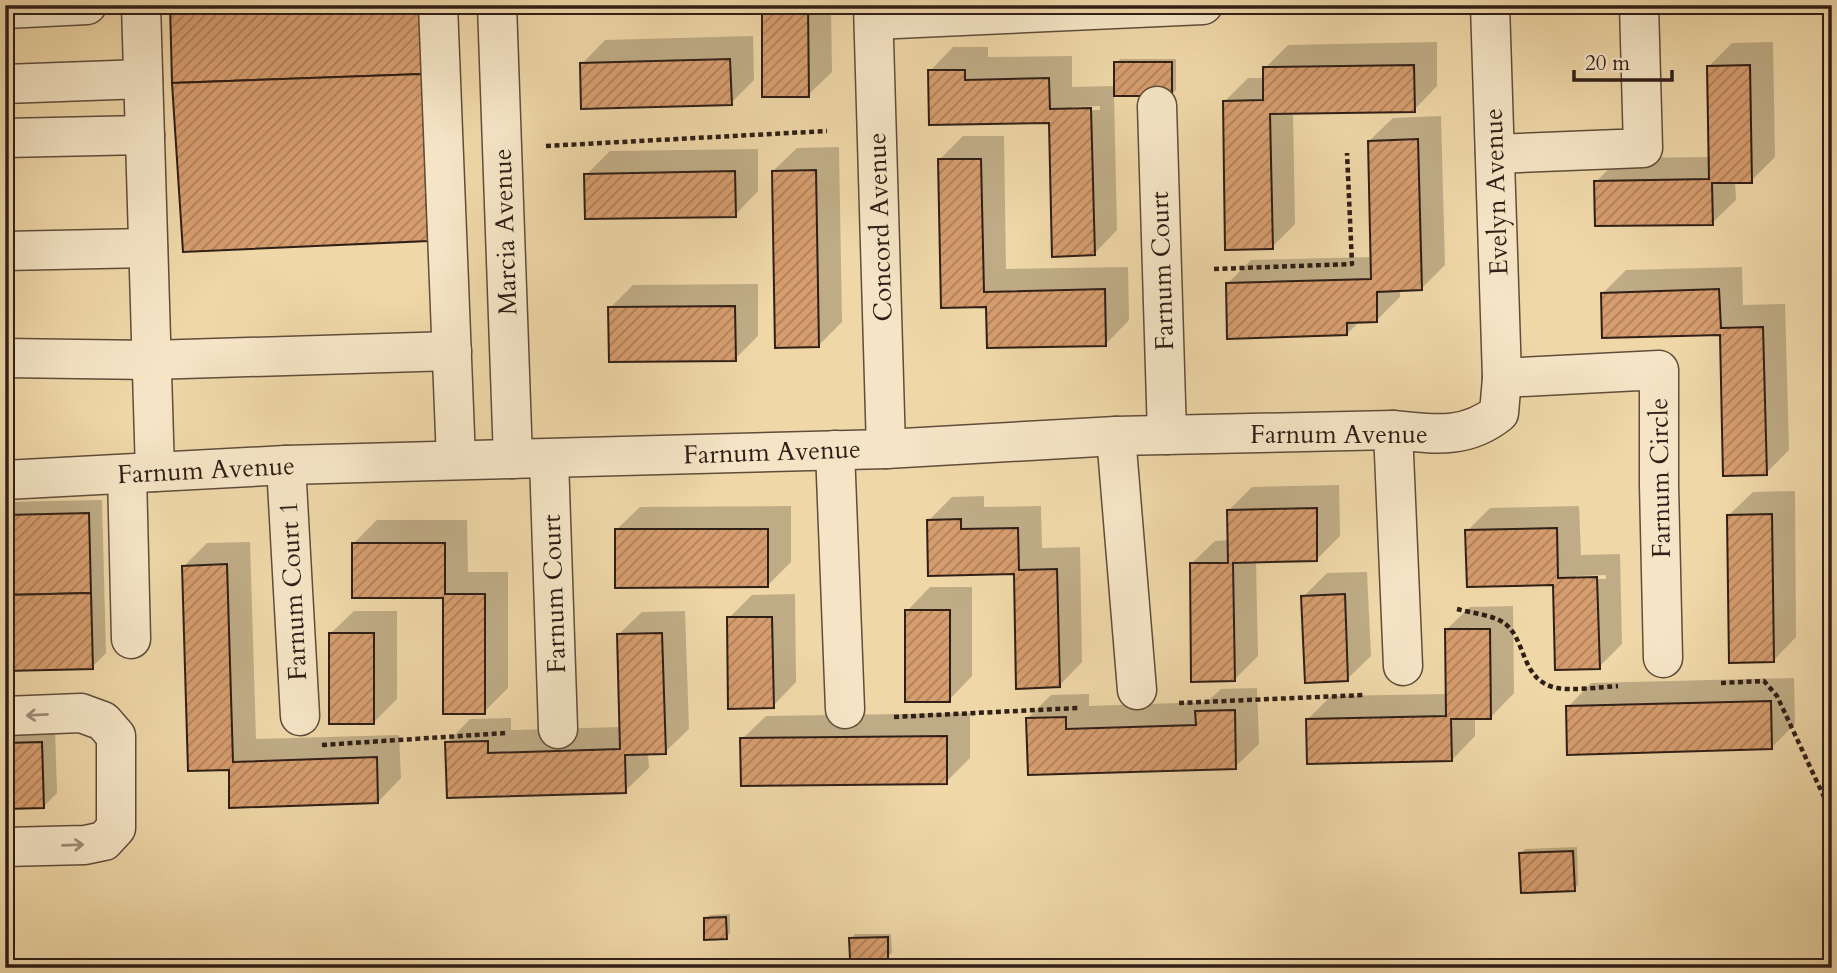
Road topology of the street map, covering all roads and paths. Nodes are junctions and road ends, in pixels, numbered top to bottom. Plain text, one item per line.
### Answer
1 (87, 5) edge
2 (141, 5) edge
3 (438, 5) edge
4 (497, 5) edge
5 (1203, 5) edge
6 (1490, 5) edge
7 (1639, 5) edge
8 (5, 9) edge
9 (874, 13) edge
10 (143, 79) junction
11 (5, 84) edge
12 (1157, 106) dead end
13 (827, 131) dead end
14 (145, 135) junction
15 (5, 138) edge
16 (546, 146) dead end
17 (1347, 153) dead end
18 (1495, 154) junction
19 (148, 248) junction
20 (5, 251) edge
21 (1214, 269) dead end
22 (452, 351) junction
23 (5, 358) edge
24 (151, 360) junction
25 (1502, 379) junction
26 (1393, 430) junction
27 (1167, 435) junction
28 (1116, 436) junction
29 (886, 449) junction
30 (835, 450) junction
31 (531, 459) junction
32 (456, 460) junction
33 (286, 466) junction
34 (141, 473) junction
35 (5, 480) edge
36 (1457, 609) dead end
37 (131, 639) dead end
38 (1663, 658) dead end
39 (1403, 666) dead end
40 (1721, 683) dead end
41 (1618, 686) dead end
42 (1137, 690) dead end
43 (1364, 695) dead end
44 (1180, 703) dead end
45 (1077, 708) dead end
46 (845, 709) dead end
47 (5, 716) edge
48 (894, 717) dead end
49 (558, 729) dead end
50 (309, 730) joint
51 (506, 733) dead end
52 (1832, 814) edge
53 (5, 847) edge

1 - 8 street
2 - 10 street
3 - 22 street
4 - 31 street, Marcia Avenue
5 - 9 street
6 - 18 street, Evelyn Avenue
7 - 18 street
9 - 29 street, Concord Avenue
10 - 11 street
10 - 14 street
12 - 27 street, Farnum Court
13 - 16 path
14 - 15 street
14 - 19 street
17 - 21 path
18 - 25 street, Evelyn Avenue
19 - 20 street
19 - 24 street
22 - 24 street
22 - 32 street
23 - 24 street
24 - 34 street
25 - 26 street, Farnum Avenue
25 - 38 street, Farnum Circle
26 - 27 street, Farnum Avenue
26 - 39 street
27 - 28 street, Farnum Avenue
28 - 29 street, Farnum Avenue
28 - 42 street
29 - 30 street, Farnum Avenue
30 - 31 street, Farnum Avenue
30 - 46 street
31 - 32 street, Farnum Avenue
31 - 49 street, Farnum Court
32 - 33 street, Farnum Avenue
33 - 34 street, Farnum Avenue
33 - 50 street, Farnum Court 1
34 - 35 street, Farnum Avenue
34 - 37 street
36 - 41 path
40 - 52 path
43 - 44 path
45 - 48 path
53 -> 47 street
50 - 51 path

